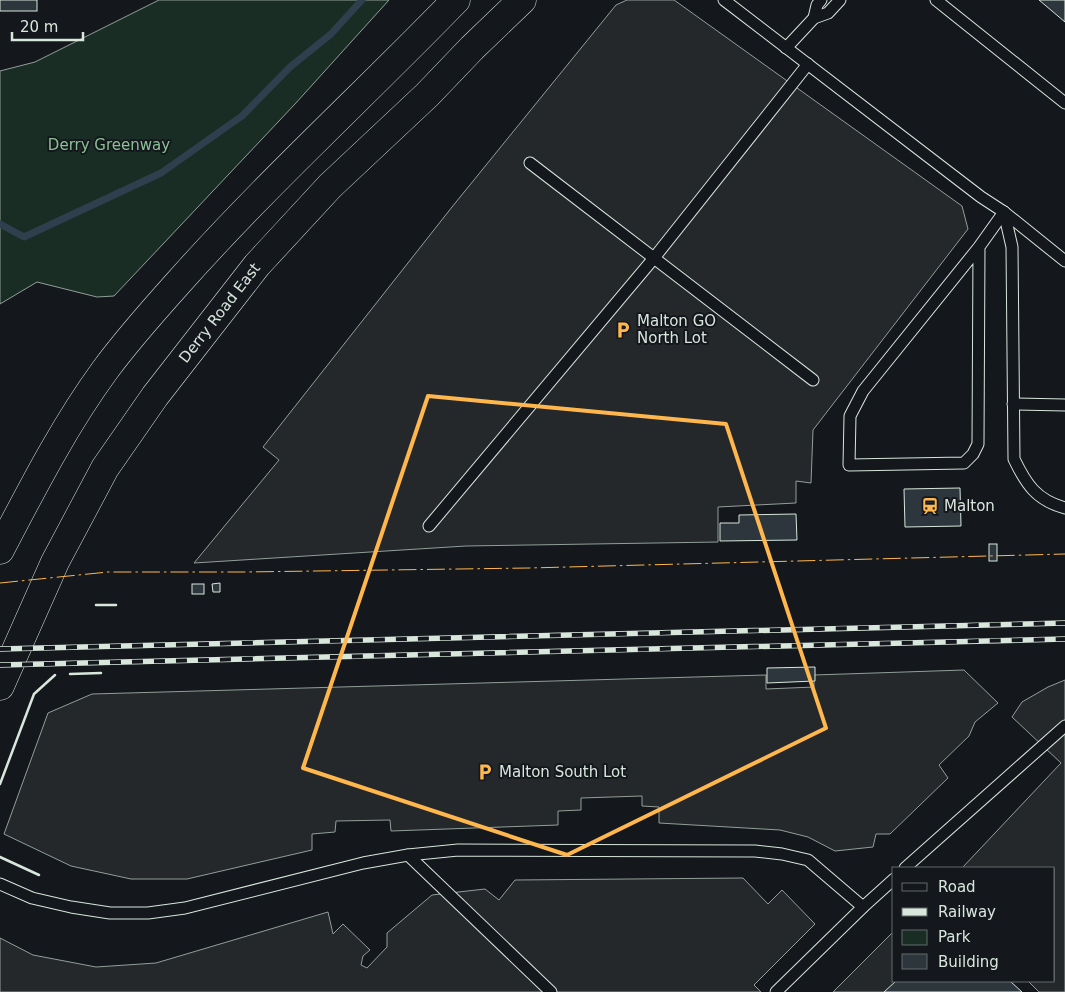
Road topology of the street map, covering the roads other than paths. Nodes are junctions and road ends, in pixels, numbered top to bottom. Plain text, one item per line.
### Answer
1 (456, 0) edge
2 (522, 0) edge
3 (724, 0) edge
4 (821, 0) edge
5 (840, 0) edge
6 (936, 0) edge
7 (814, 18) junction
8 (786, 48) junction
9 (808, 64) junction
10 (1065, 103) edge
11 (530, 163) dead end
12 (1004, 212) junction
13 (979, 247) junction
14 (654, 258) junction
15 (1065, 261) edge
16 (813, 380) dead end
17 (1013, 404) junction
18 (1065, 405) edge
19 (1065, 508) edge
20 (429, 526) dead end
21 (0, 550) edge
22 (0, 686) edge
23 (1065, 726) edge
24 (408, 855) junction
25 (907, 867) edge
26 (892, 881) edge
27 (0, 884) edge
28 (863, 907) junction
29 (551, 992) edge
30 (776, 992) edge

1 - 21 main road
2 - 22 main road, Derry Road East
3 - 8 lane
4 - 7 lane
5 - 7 lane
6 - 10 lane
7 - 8 lane
8 - 9 lane
9 - 12 lane
9 - 14 lane
11 - 14 lane
12 - 13 lane
12 - 15 lane
12 - 17 lane
13 - 13 lane
14 - 16 lane
14 - 20 lane
17 - 18 lane
17 - 19 lane
23 - 25 lane
24 - 27 lane
24 - 28 lane
24 - 29 lane
26 - 28 lane
28 - 30 lane

